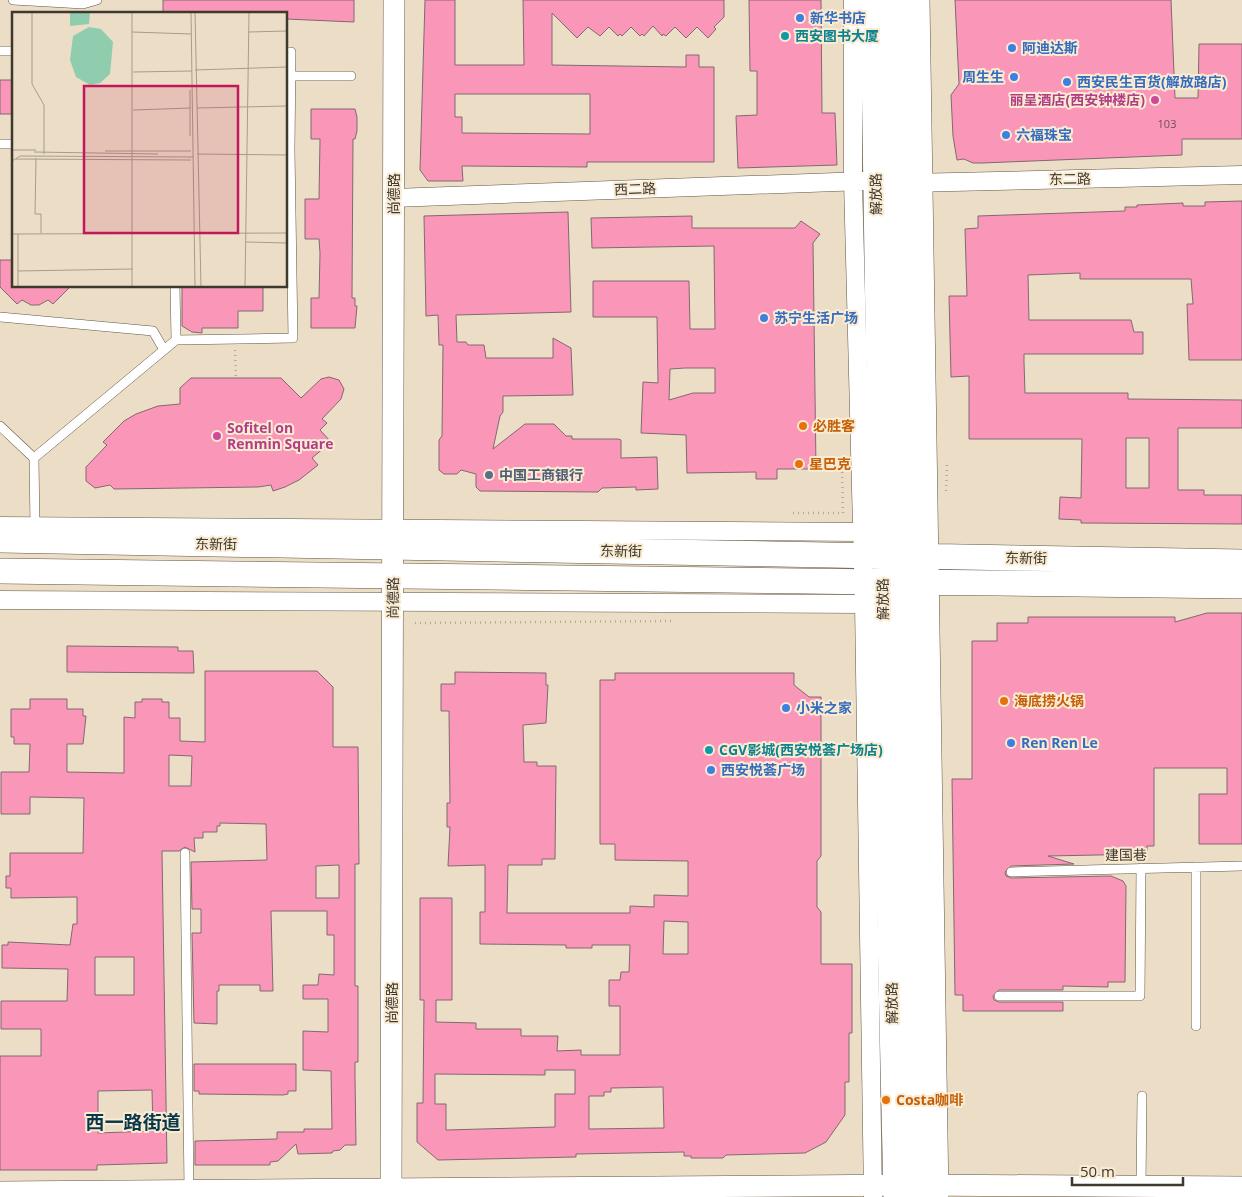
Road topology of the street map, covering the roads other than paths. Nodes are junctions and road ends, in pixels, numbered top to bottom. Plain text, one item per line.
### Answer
1 (13, 0) edge
2 (97, 0) edge
3 (394, 0) edge
4 (853, 0) edge
5 (873, 0) edge
6 (898, 0) edge
7 (917, 0) edge
8 (288, 52) edge
9 (290, 76) junction
10 (351, 76) dead end
11 (288, 150) edge
12 (1242, 175) edge
13 (886, 182) junction
14 (394, 198) junction
15 (175, 288) edge
16 (0, 317) edge
17 (176, 340) junction
18 (164, 350) junction
19 (0, 426) edge
20 (34, 458) junction
21 (0, 526) edge
22 (35, 533) junction
23 (394, 537) junction
24 (0, 540) edge
25 (887, 551) junction
26 (1242, 562) edge
27 (0, 571) edge
28 (393, 576) junction
29 (888, 586) junction
30 (1242, 586) edge
31 (0, 600) edge
32 (393, 602) junction
33 (185, 854) dead end
34 (1242, 866) edge
35 (1196, 867) junction
36 (1141, 868) junction
37 (1011, 872) dead end
38 (998, 996) dead end
39 (1196, 1026) dead end
40 (1142, 1096) dead end
41 (1141, 1187) junction
42 (1242, 1187) edge
43 (189, 1190) junction
44 (905, 1191) edge
45 (0, 1192) edge
46 (391, 1192) edge

1 - 2 lane
3 - 14 street, 尚德路
4 - 13 street
5 - 13 main road, 解放路
6 - 13 main road, 解放路
7 - 13 main road
8 - 9 lane
9 - 10 lane
9 - 11 lane
11 - 17 lane
12 - 13 street, 东二路
13 - 14 street, 西二路
13 - 25 main road, 解放路
13 - 25 main road
14 - 23 street, 尚德路
15 - 17 lane
16 - 18 lane
17 - 18 lane
18 - 20 lane
19 - 20 lane
20 - 22 lane
21 - 22 street
22 - 23 main road, 东新街
22 - 24 main road, 东新街
23 - 25 main road, 东新街
23 - 28 street, 尚德路
25 - 26 main road, 东新街
25 - 29 main road, 解放路
25 - 29 main road
27 - 28 main road, 东新街
28 - 29 main road, 东新街
28 - 32 street, 尚德路
29 - 30 main road, 东新街
29 - 32 street
29 - 44 main road, 解放路
29 - 44 main road
31 - 32 street
32 - 46 street, 尚德路
33 - 43 lane
34 - 35 lane, 建国巷
35 - 36 lane, 建国巷
35 - 39 lane
36 - 37 lane, 建国巷
36 - 38 lane
40 - 41 lane
41 - 42 street
41 - 44 street
43 - 45 street
43 - 46 street
44 - 46 street

